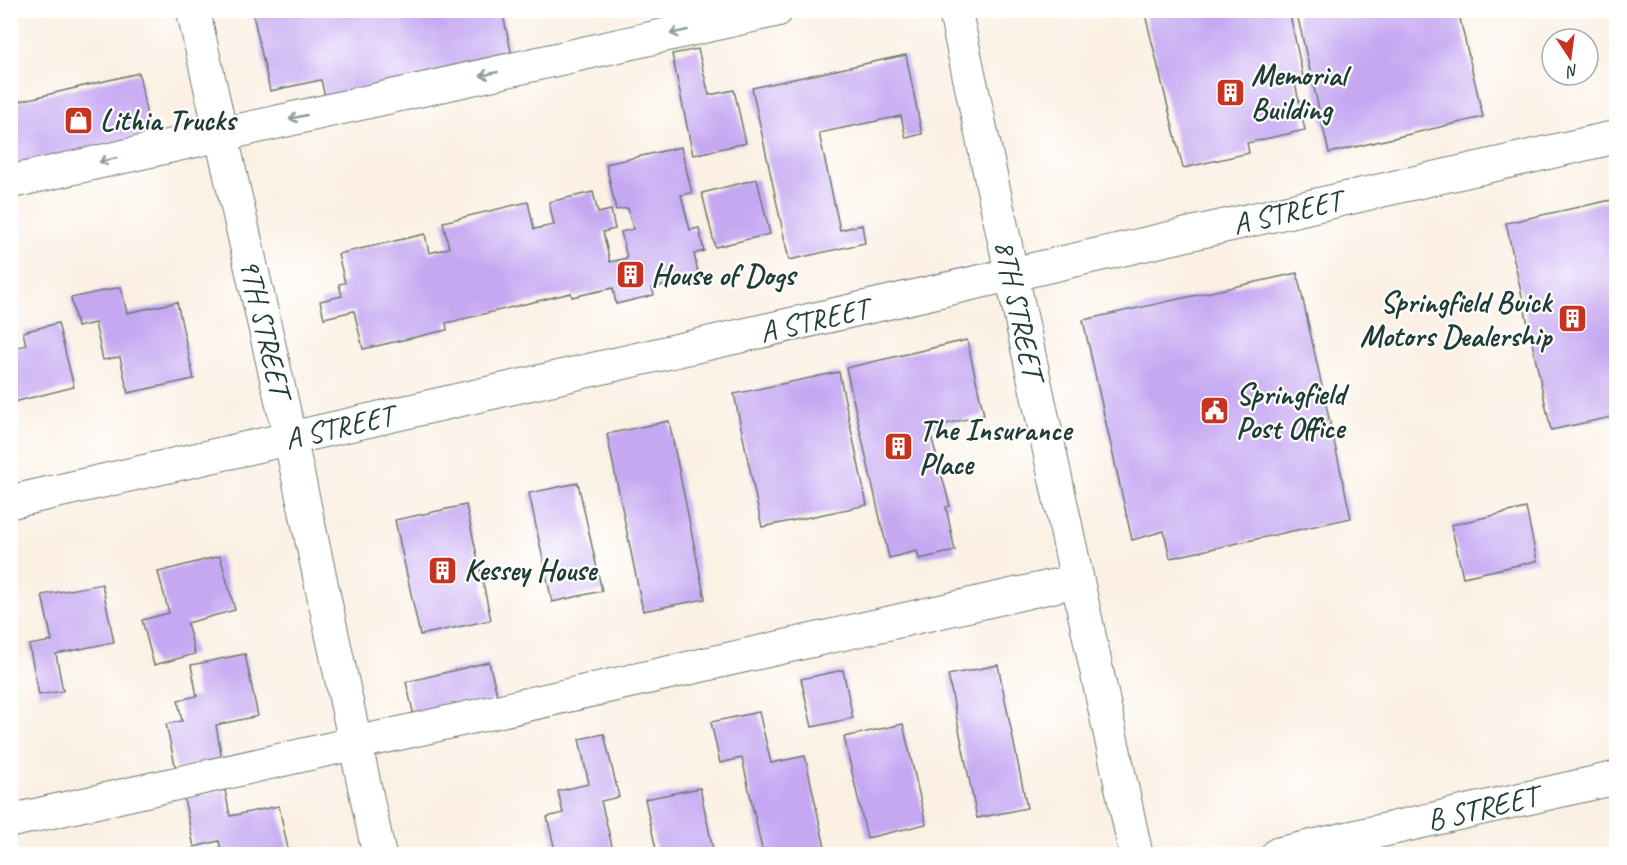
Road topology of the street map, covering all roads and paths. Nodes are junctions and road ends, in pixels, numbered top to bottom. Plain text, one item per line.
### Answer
1 (193, 10) edge
2 (777, 10) edge
3 (955, 10) edge
4 (221, 134) junction
5 (1617, 137) edge
6 (10, 182) edge
7 (1012, 274) junction
8 (290, 438) junction
9 (10, 502) edge
10 (1076, 581) junction
11 (355, 744) junction
12 (1617, 778) edge
13 (10, 821) edge
14 (379, 855) edge
15 (1136, 855) edge
16 (1278, 855) edge

1 - 4 street, 9TH STREET
2 -> 4 street
3 - 7 street, 8TH STREET
4 -> 6 street
4 - 8 street, 9TH STREET
5 - 7 street, A STREET
7 - 8 street, A STREET
7 - 10 street, 8TH STREET
8 - 9 street, A STREET
8 - 11 street, 9TH STREET
10 - 11 street
10 - 15 street, 8TH STREET
11 - 13 street
11 - 14 street, 9TH STREET
12 - 16 street, B STREET

